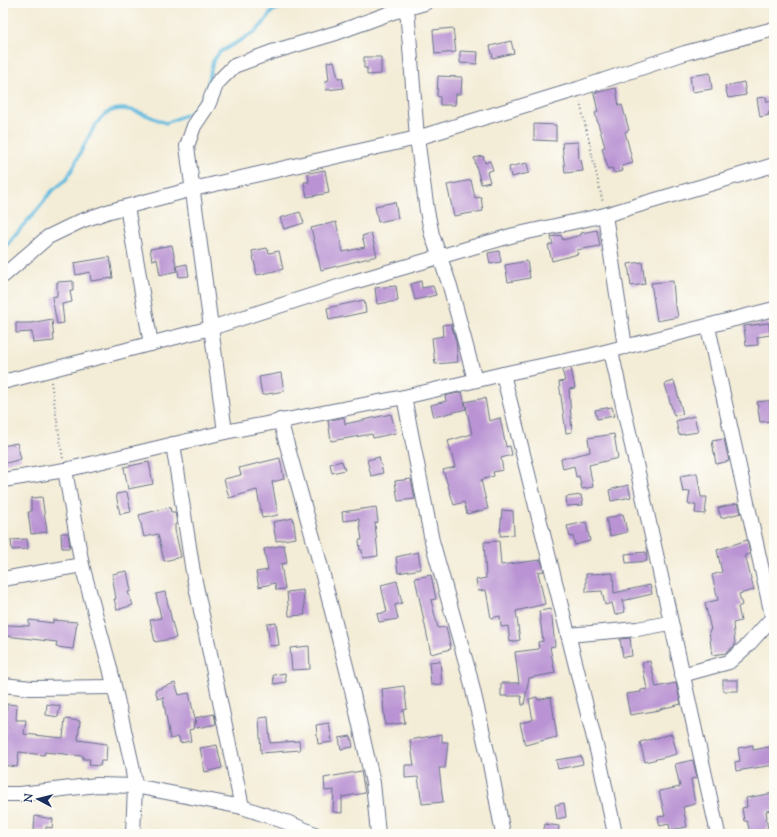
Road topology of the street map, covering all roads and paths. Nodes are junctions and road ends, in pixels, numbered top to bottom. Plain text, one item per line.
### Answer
1 (425, 3) edge
2 (407, 8) junction
3 (774, 29) edge
4 (578, 89) junction
5 (417, 138) junction
6 (774, 165) edge
7 (193, 189) junction
8 (127, 207) junction
9 (605, 215) junction
10 (438, 257) junction
11 (3, 276) edge
12 (774, 309) edge
13 (708, 326) junction
14 (211, 328) junction
15 (151, 344) junction
16 (626, 347) junction
17 (611, 351) junction
18 (49, 371) junction
19 (503, 374) junction
20 (475, 380) junction
21 (3, 382) edge
22 (404, 397) junction
23 (280, 420) junction
24 (226, 432) junction
25 (173, 444) junction
26 (65, 470) junction
27 (3, 480) edge
28 (82, 565) junction
29 (3, 579) edge
30 (773, 614) edge
31 (670, 623) junction
32 (568, 635) junction
33 (682, 675) junction
34 (3, 685) edge
35 (114, 687) junction
36 (135, 786) junction
37 (3, 794) edge
38 (242, 807) junction
39 (133, 834) edge
40 (315, 834) edge
41 (378, 834) edge
42 (503, 834) edge
43 (615, 834) edge
44 (718, 834) edge

1 - 2 street
2 - 5 street
2 - 7 street
3 - 4 street
4 - 5 street
4 - 9 path
5 - 7 street
5 - 10 street
6 - 9 street
7 - 8 street
7 - 14 street
8 - 11 street
8 - 15 street
9 - 10 street
9 - 16 street
10 - 14 street
10 - 20 street
12 - 13 street
13 - 16 street
13 - 30 street
14 - 15 street
14 - 24 street
15 - 18 street
16 - 17 street
17 - 19 street
17 - 31 street
18 - 21 street
18 - 26 path
19 - 20 street
19 - 32 street
20 - 22 street
22 - 23 street
22 - 42 street
23 - 24 street
23 - 41 street
24 - 25 street
25 - 26 street
25 - 38 street
26 - 27 street
26 - 28 street
28 - 29 street
28 - 35 street
30 - 33 street
31 - 32 street
31 - 33 street
32 - 43 street
33 - 44 street
34 - 35 street
35 - 36 street
36 - 37 street
36 - 38 street
36 - 39 street
38 - 40 street

